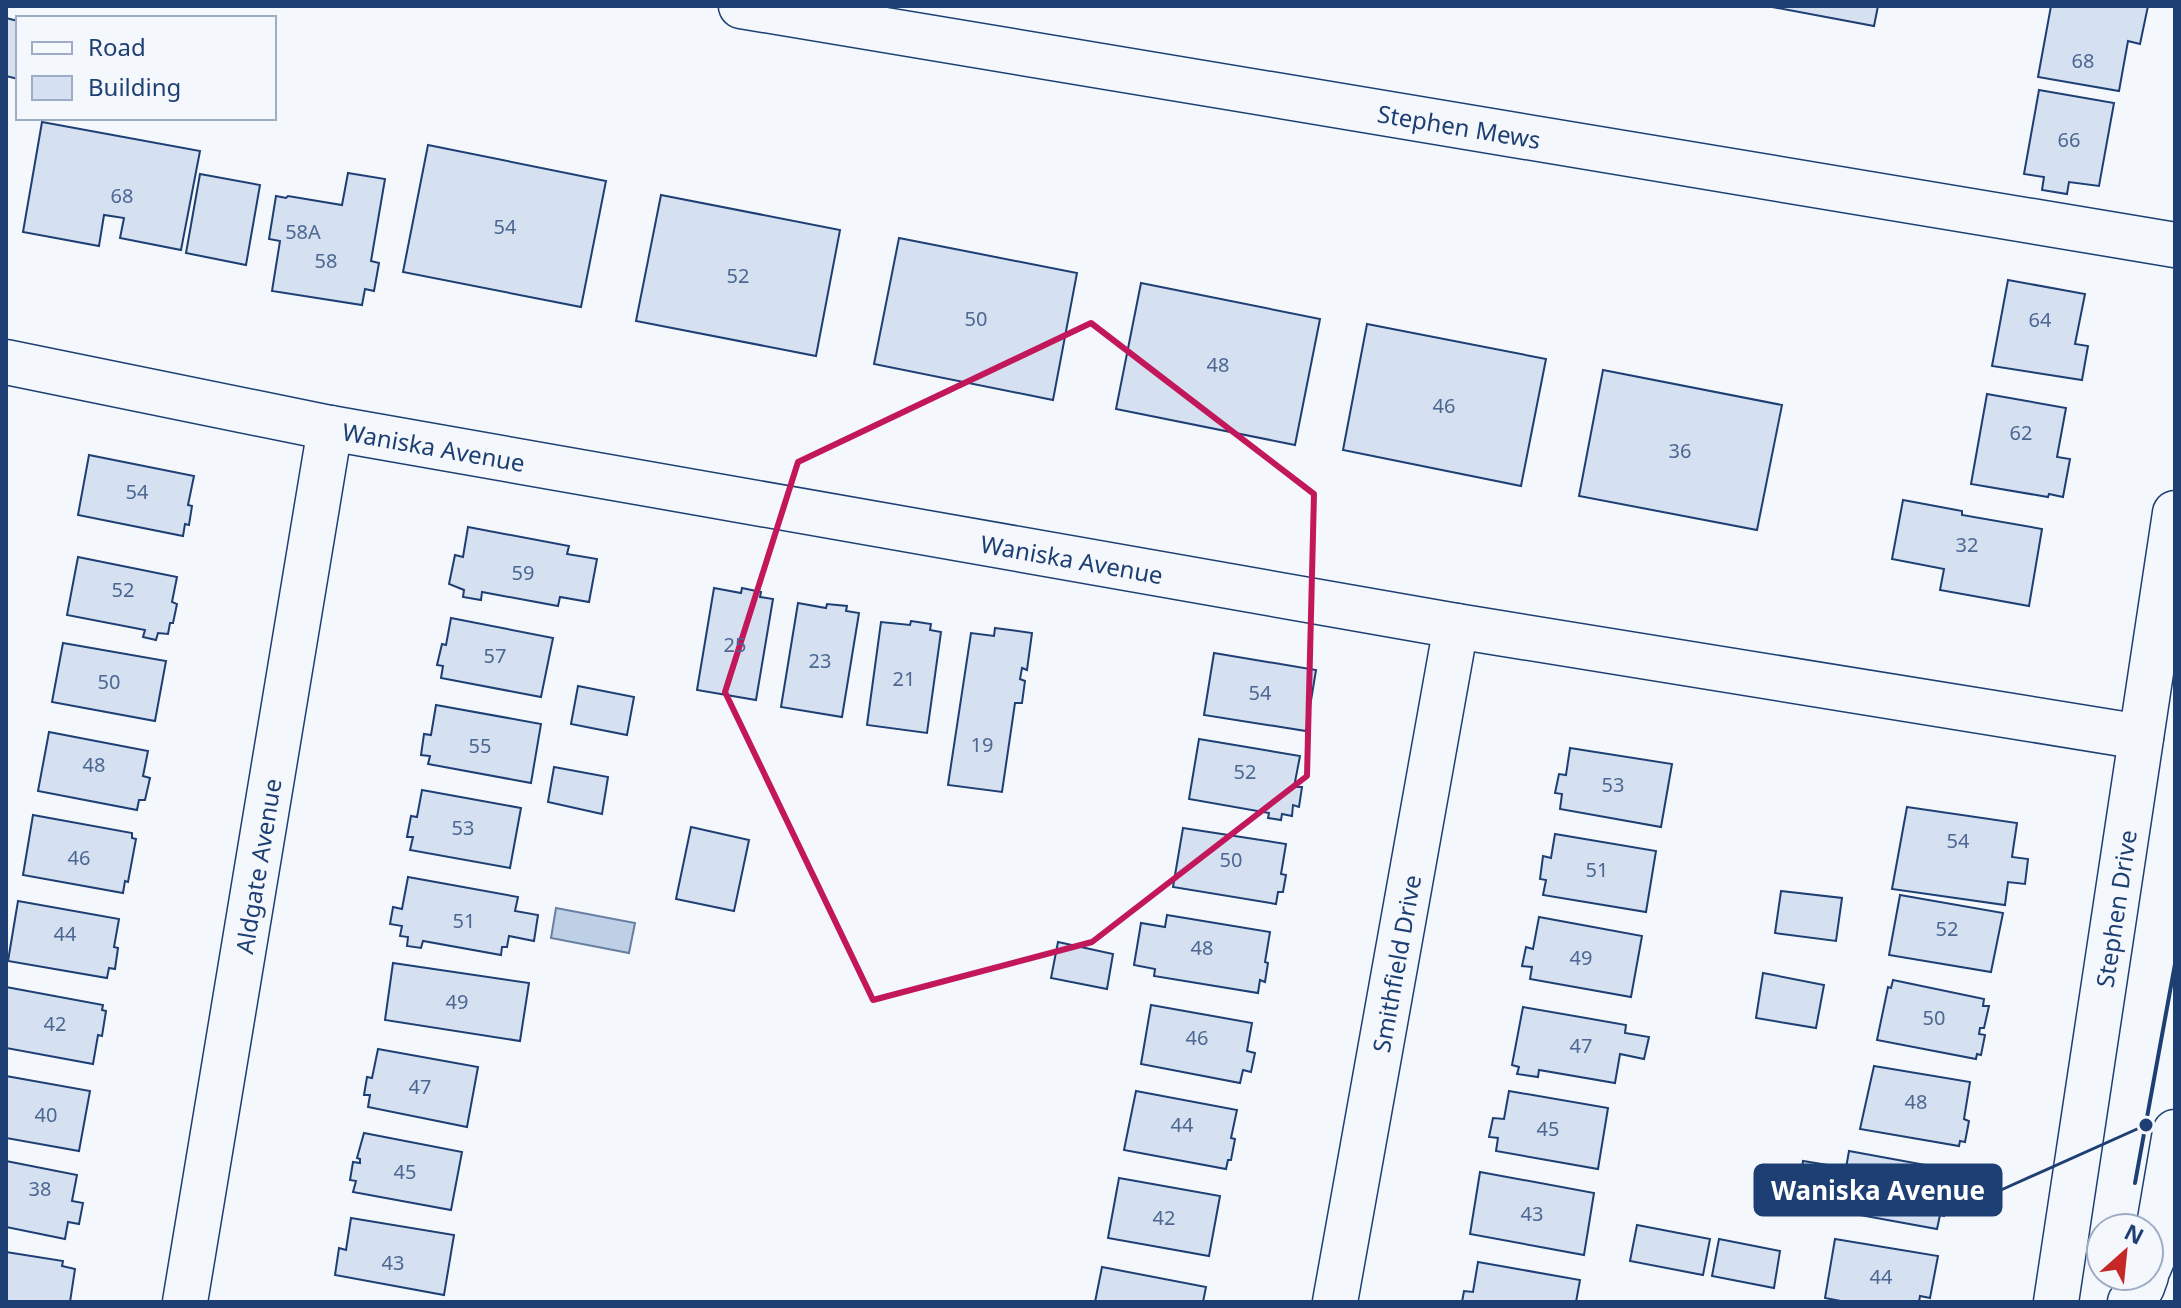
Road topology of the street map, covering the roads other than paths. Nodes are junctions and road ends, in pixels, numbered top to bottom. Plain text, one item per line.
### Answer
1 (741, 6) edge
2 (2175, 245) edge
3 (6, 362) edge
4 (330, 428) junction
5 (2175, 513) edge
6 (1456, 626) junction
7 (2141, 737) junction
8 (2175, 1132) edge
9 (2161, 1212) edge
10 (185, 1302) edge
11 (1335, 1302) edge
12 (2056, 1302) edge

1 - 2 street, Stephen Mews
3 - 4 street, Waniska Avenue
4 - 6 street, Waniska Avenue
4 - 10 street, Aldgate Avenue
5 - 7 street, Stephen Drive
6 - 7 street, Waniska Avenue
6 - 11 street, Smithfield Drive
7 - 12 street, Stephen Drive
8 - 9 street

